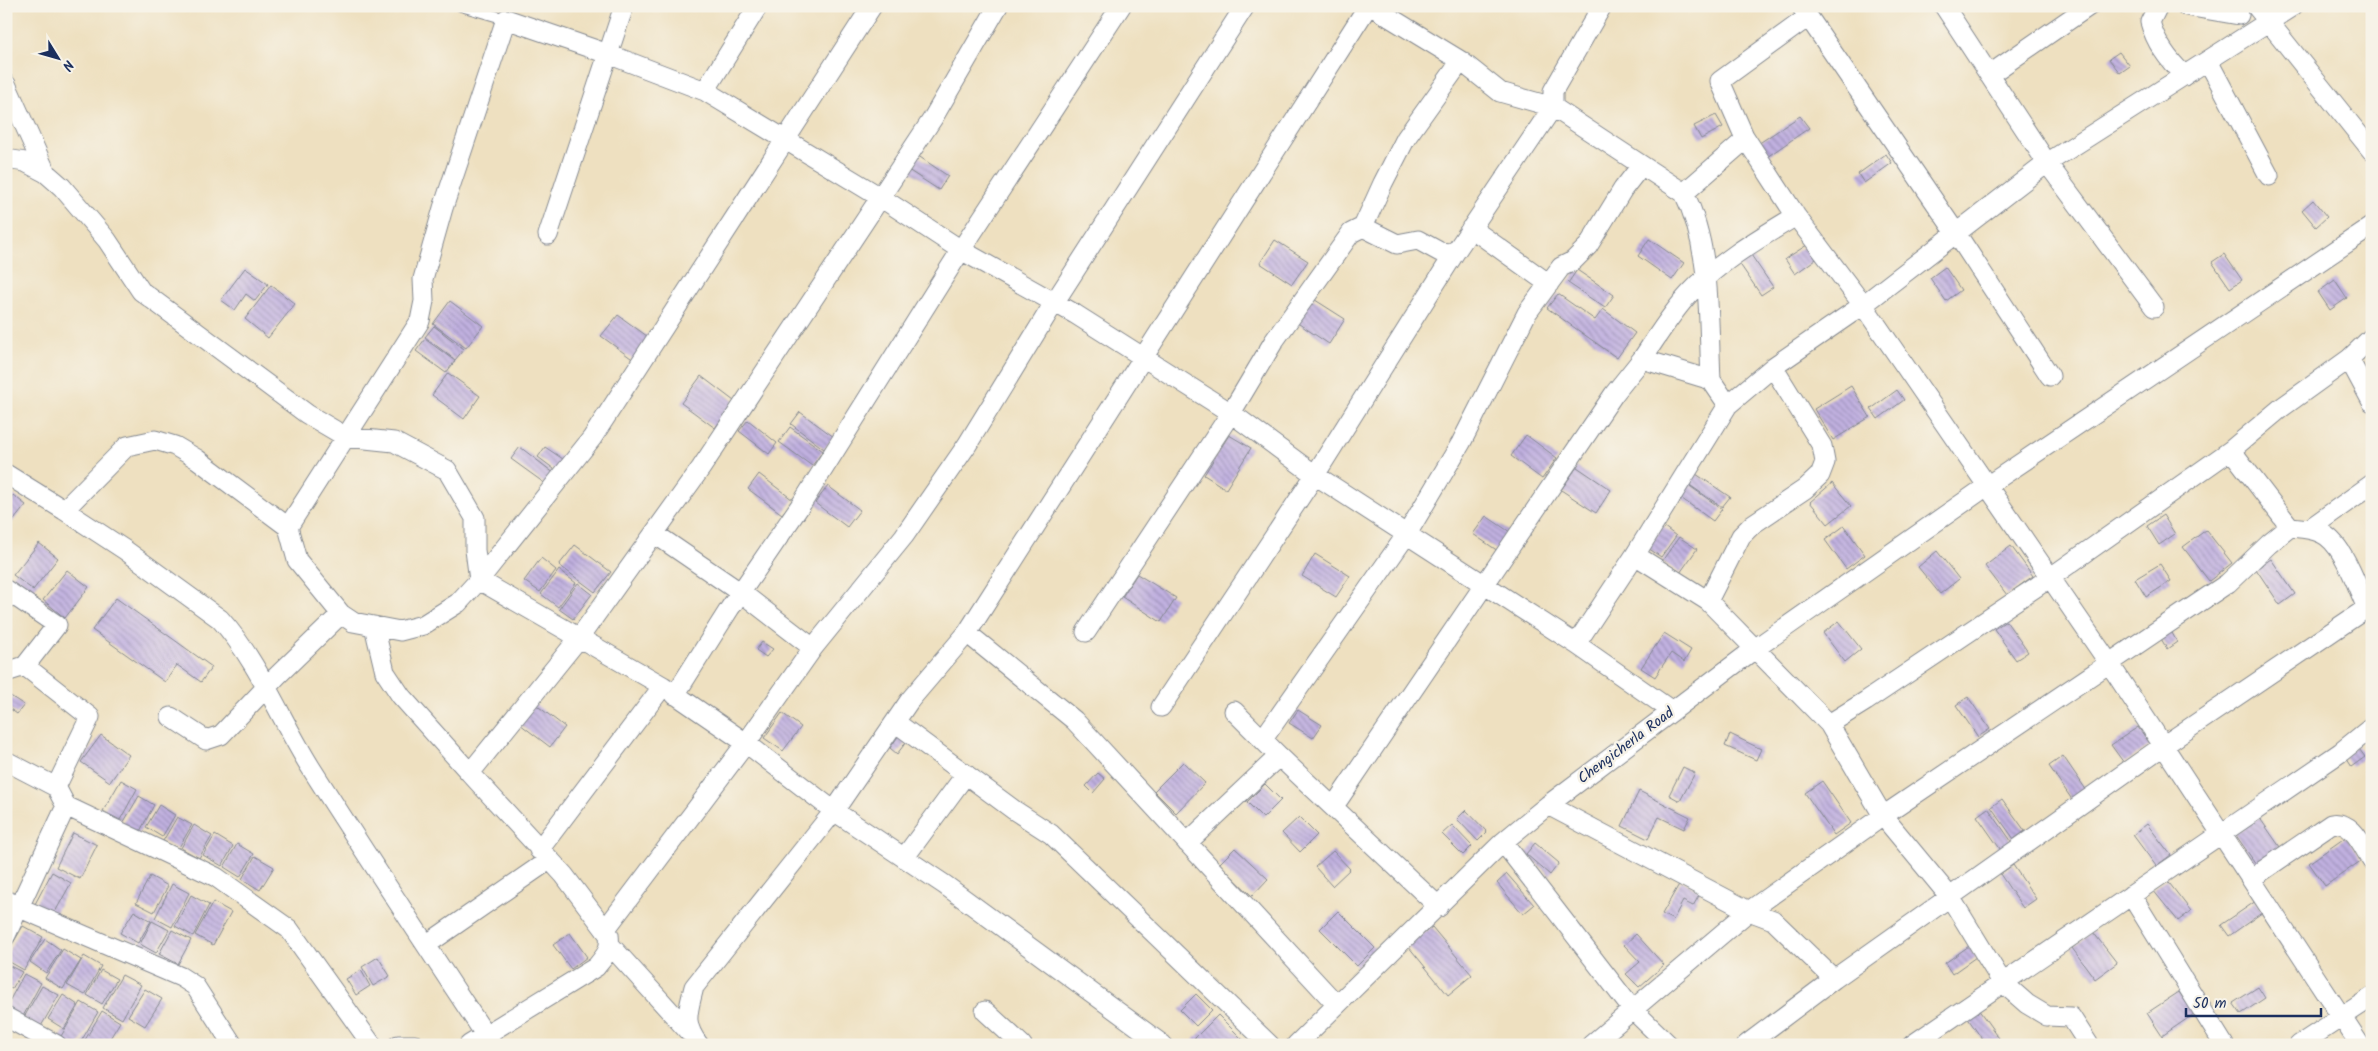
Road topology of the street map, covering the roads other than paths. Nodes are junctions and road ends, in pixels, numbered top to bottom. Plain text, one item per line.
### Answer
1 (461, 6) edge
2 (624, 6) edge
3 (758, 6) edge
4 (872, 6) edge
5 (998, 6) edge
6 (1121, 6) edge
7 (1245, 6) edge
8 (1369, 6) edge
9 (1602, 6) edge
10 (1944, 6) edge
11 (2088, 6) edge
12 (2158, 6) edge
13 (2186, 6) edge
14 (2256, 6) edge
15 (2293, 6) edge
16 (2239, 10) edge
17 (509, 12) edge
18 (1804, 12) edge
19 (2270, 21) junction
20 (2236, 43) junction
21 (608, 54) junction
22 (1461, 61) junction
23 (2208, 61) junction
24 (1989, 75) junction
25 (2185, 76) junction
26 (6, 84) edge
27 (705, 91) junction
28 (1552, 107) junction
29 (1746, 139) junction
30 (786, 141) junction
31 (2372, 151) edge
32 (6, 159) edge
33 (2047, 164) junction
34 (1641, 166) junction
35 (46, 173) junction
36 (2269, 176) dead end
37 (1684, 193) junction
38 (880, 196) junction
39 (1796, 216) junction
40 (2372, 226) edge
41 (1363, 227) junction
42 (1471, 228) junction
43 (1956, 234) junction
44 (548, 235) dead end
45 (961, 250) junction
46 (1456, 251) junction
47 (1706, 278) junction
48 (1549, 284) junction
49 (1054, 302) junction
50 (1863, 305) junction
51 (2154, 307) dead end
52 (2372, 337) edge
53 (1143, 357) junction
54 (1642, 359) junction
55 (2349, 359) junction
56 (1773, 367) junction
57 (2050, 376) dead end
58 (1711, 380) junction
59 (2372, 402) edge
60 (1728, 405) junction
61 (1231, 412) junction
62 (346, 437) junction
63 (2231, 450) junction
64 (6, 474) edge
65 (1315, 475) junction
66 (2372, 484) edge
67 (1987, 486) junction
68 (64, 510) junction
69 (288, 527) junction
70 (2290, 527) junction
71 (2309, 529) junction
72 (655, 534) junction
73 (1407, 534) junction
74 (1635, 555) junction
75 (2051, 577) junction
76 (479, 580) junction
77 (1486, 584) junction
78 (6, 590) edge
79 (740, 593) junction
80 (1708, 601) junction
81 (2370, 609) edge
82 (341, 614) junction
83 (374, 626) junction
84 (1086, 632) dead end
85 (967, 633) junction
86 (579, 638) junction
87 (1576, 644) junction
88 (812, 648) junction
89 (1756, 648) junction
90 (2109, 663) junction
91 (25, 666) junction
92 (6, 672) edge
93 (266, 687) junction
94 (669, 691) junction
95 (1161, 707) dead end
96 (1234, 710) dead end
97 (1672, 711) junction
98 (171, 717) dead end
99 (895, 722) junction
100 (1829, 724) junction
101 (2372, 727) edge
102 (1263, 739) junction
103 (746, 743) junction
104 (2163, 746) junction
105 (1279, 756) junction
106 (6, 761) edge
107 (470, 773) junction
108 (966, 774) junction
109 (56, 787) junction
110 (1548, 805) junction
111 (66, 806) junction
112 (1334, 806) junction
113 (834, 811) junction
114 (1883, 816) junction
115 (2222, 834) junction
116 (1503, 842) junction
117 (1186, 843) junction
118 (544, 855) junction
119 (904, 858) junction
120 (2372, 861) edge
121 (2252, 878) junction
122 (2131, 895) junction
123 (1950, 897) junction
124 (13, 904) edge
125 (1438, 907) junction
126 (1749, 912) junction
127 (6, 934) edge
128 (608, 937) junction
129 (426, 945) junction
130 (1834, 979) junction
131 (2002, 982) junction
132 (2372, 997) edge
133 (1337, 1005) junction
134 (1632, 1009) junction
135 (986, 1011) dead end
136 (6, 1017) edge
137 (2341, 1018) junction
138 (694, 1038) edge
139 (488, 1039) edge
140 (57, 1045) edge
141 (234, 1045) edge
142 (372, 1045) edge
143 (398, 1045) edge
144 (415, 1045) edge
145 (469, 1045) edge
146 (1022, 1045) edge
147 (1163, 1045) edge
148 (1270, 1045) edge
149 (1296, 1045) edge
150 (1591, 1045) edge
151 (1669, 1045) edge
152 (1746, 1045) edge
153 (1912, 1045) edge
154 (2089, 1045) edge
155 (2224, 1045) edge
156 (2299, 1045) edge
157 (2360, 1045) edge

1 - 17 lane
2 - 21 street
3 - 27 street
4 - 30 street
5 - 38 street
6 - 45 street
7 - 49 street
8 - 22 street
8 - 53 street
9 - 28 street
10 - 24 street
11 - 24 street
12 - 25 street
13 - 16 street
14 - 19 street
15 - 19 street
16 - 20 street
17 - 21 street
17 - 62 street
18 - 29 street
18 - 43 street
19 - 20 street
19 - 31 street
20 - 23 street
21 - 27 street
21 - 44 street
22 - 28 street
22 - 41 street
23 - 25 street
23 - 36 street
24 - 33 street
25 - 33 street
26 - 35 street
27 - 30 street
28 - 34 street
28 - 42 street
29 - 37 street
29 - 39 street
30 - 38 street
30 - 76 street
32 - 35 street
33 - 43 street
33 - 51 street
34 - 37 street
34 - 48 street
35 - 62 street
37 - 47 street
38 - 45 street
38 - 72 street
39 - 47 street
39 - 50 street
40 - 67 street, Chengicherla Road
41 - 46 street
41 - 61 street
42 - 46 street
42 - 48 street
43 - 50 street
43 - 57 street
45 - 49 street
45 - 79 street
46 - 65 street
47 - 54 street
47 - 58 street
48 - 73 street
49 - 53 street
49 - 88 street
50 - 56 street
50 - 67 street
52 - 55 street
53 - 61 street
53 - 85 street
54 - 58 street
54 - 77 street
55 - 59 street
55 - 63 street
56 - 60 street
56 - 80 street
58 - 60 street
60 - 74 street
61 - 65 street
61 - 84 street
62 - 69 street
62 - 76 street
63 - 70 street
63 - 75 street
64 - 68 street
65 - 73 street
65 - 95 street
66 - 71 street
67 - 75 street
67 - 89 street, Chengicherla Road
68 - 69 street
68 - 93 street
69 - 82 street
70 - 71 street
70 - 90 street
71 - 81 street
72 - 79 street
72 - 86 street
73 - 77 street
73 - 102 street
74 - 80 street
74 - 87 street
75 - 90 street
75 - 100 street
76 - 83 street
76 - 86 street
77 - 87 street
77 - 112 street
78 - 91 street
79 - 88 street
79 - 94 street
80 - 89 street
81 - 104 street
82 - 83 street
82 - 93 street
83 - 107 street
85 - 99 street
85 - 117 street
86 - 94 street
86 - 107 street
87 - 97 street
88 - 103 street
89 - 97 street, Chengicherla Road
89 - 100 street
90 - 104 street
90 - 114 street
91 - 92 street
91 - 109 street
93 - 98 street
93 - 129 street
94 - 103 street
94 - 118 street
96 - 102 street
97 - 110 street, Chengicherla Road
99 - 108 street
99 - 113 street
100 - 114 street
101 - 115 street
102 - 105 street
103 - 113 street
103 - 128 street
104 - 115 street
104 - 123 street
105 - 112 street
105 - 117 street
106 - 109 street
107 - 118 street
108 - 119 street
108 - 148 street
109 - 111 street
110 - 116 street, Chengicherla Road
110 - 126 street
111 - 124 street
111 - 142 street
112 - 125 street
113 - 119 street
113 - 138 street
114 - 123 street
114 - 126 street
115 - 121 street
115 - 122 street
116 - 125 street, Chengicherla Road
116 - 134 street
117 - 133 street
118 - 128 street
118 - 129 street
119 - 147 street
120 - 121 street
121 - 137 street
122 - 131 street
122 - 155 street
123 - 130 street
123 - 131 street
124 - 127 street
124 - 141 street
125 - 133 street, Chengicherla Road
126 - 130 street
126 - 134 street
128 - 138 street
128 - 139 street
129 - 139 street
130 - 152 street
131 - 153 street
131 - 154 street
132 - 137 street
133 - 149 street, Chengicherla Road
134 - 150 street
134 - 151 street
135 - 146 street
136 - 140 street
137 - 156 street
137 - 157 street
139 - 145 street
143 - 144 street

